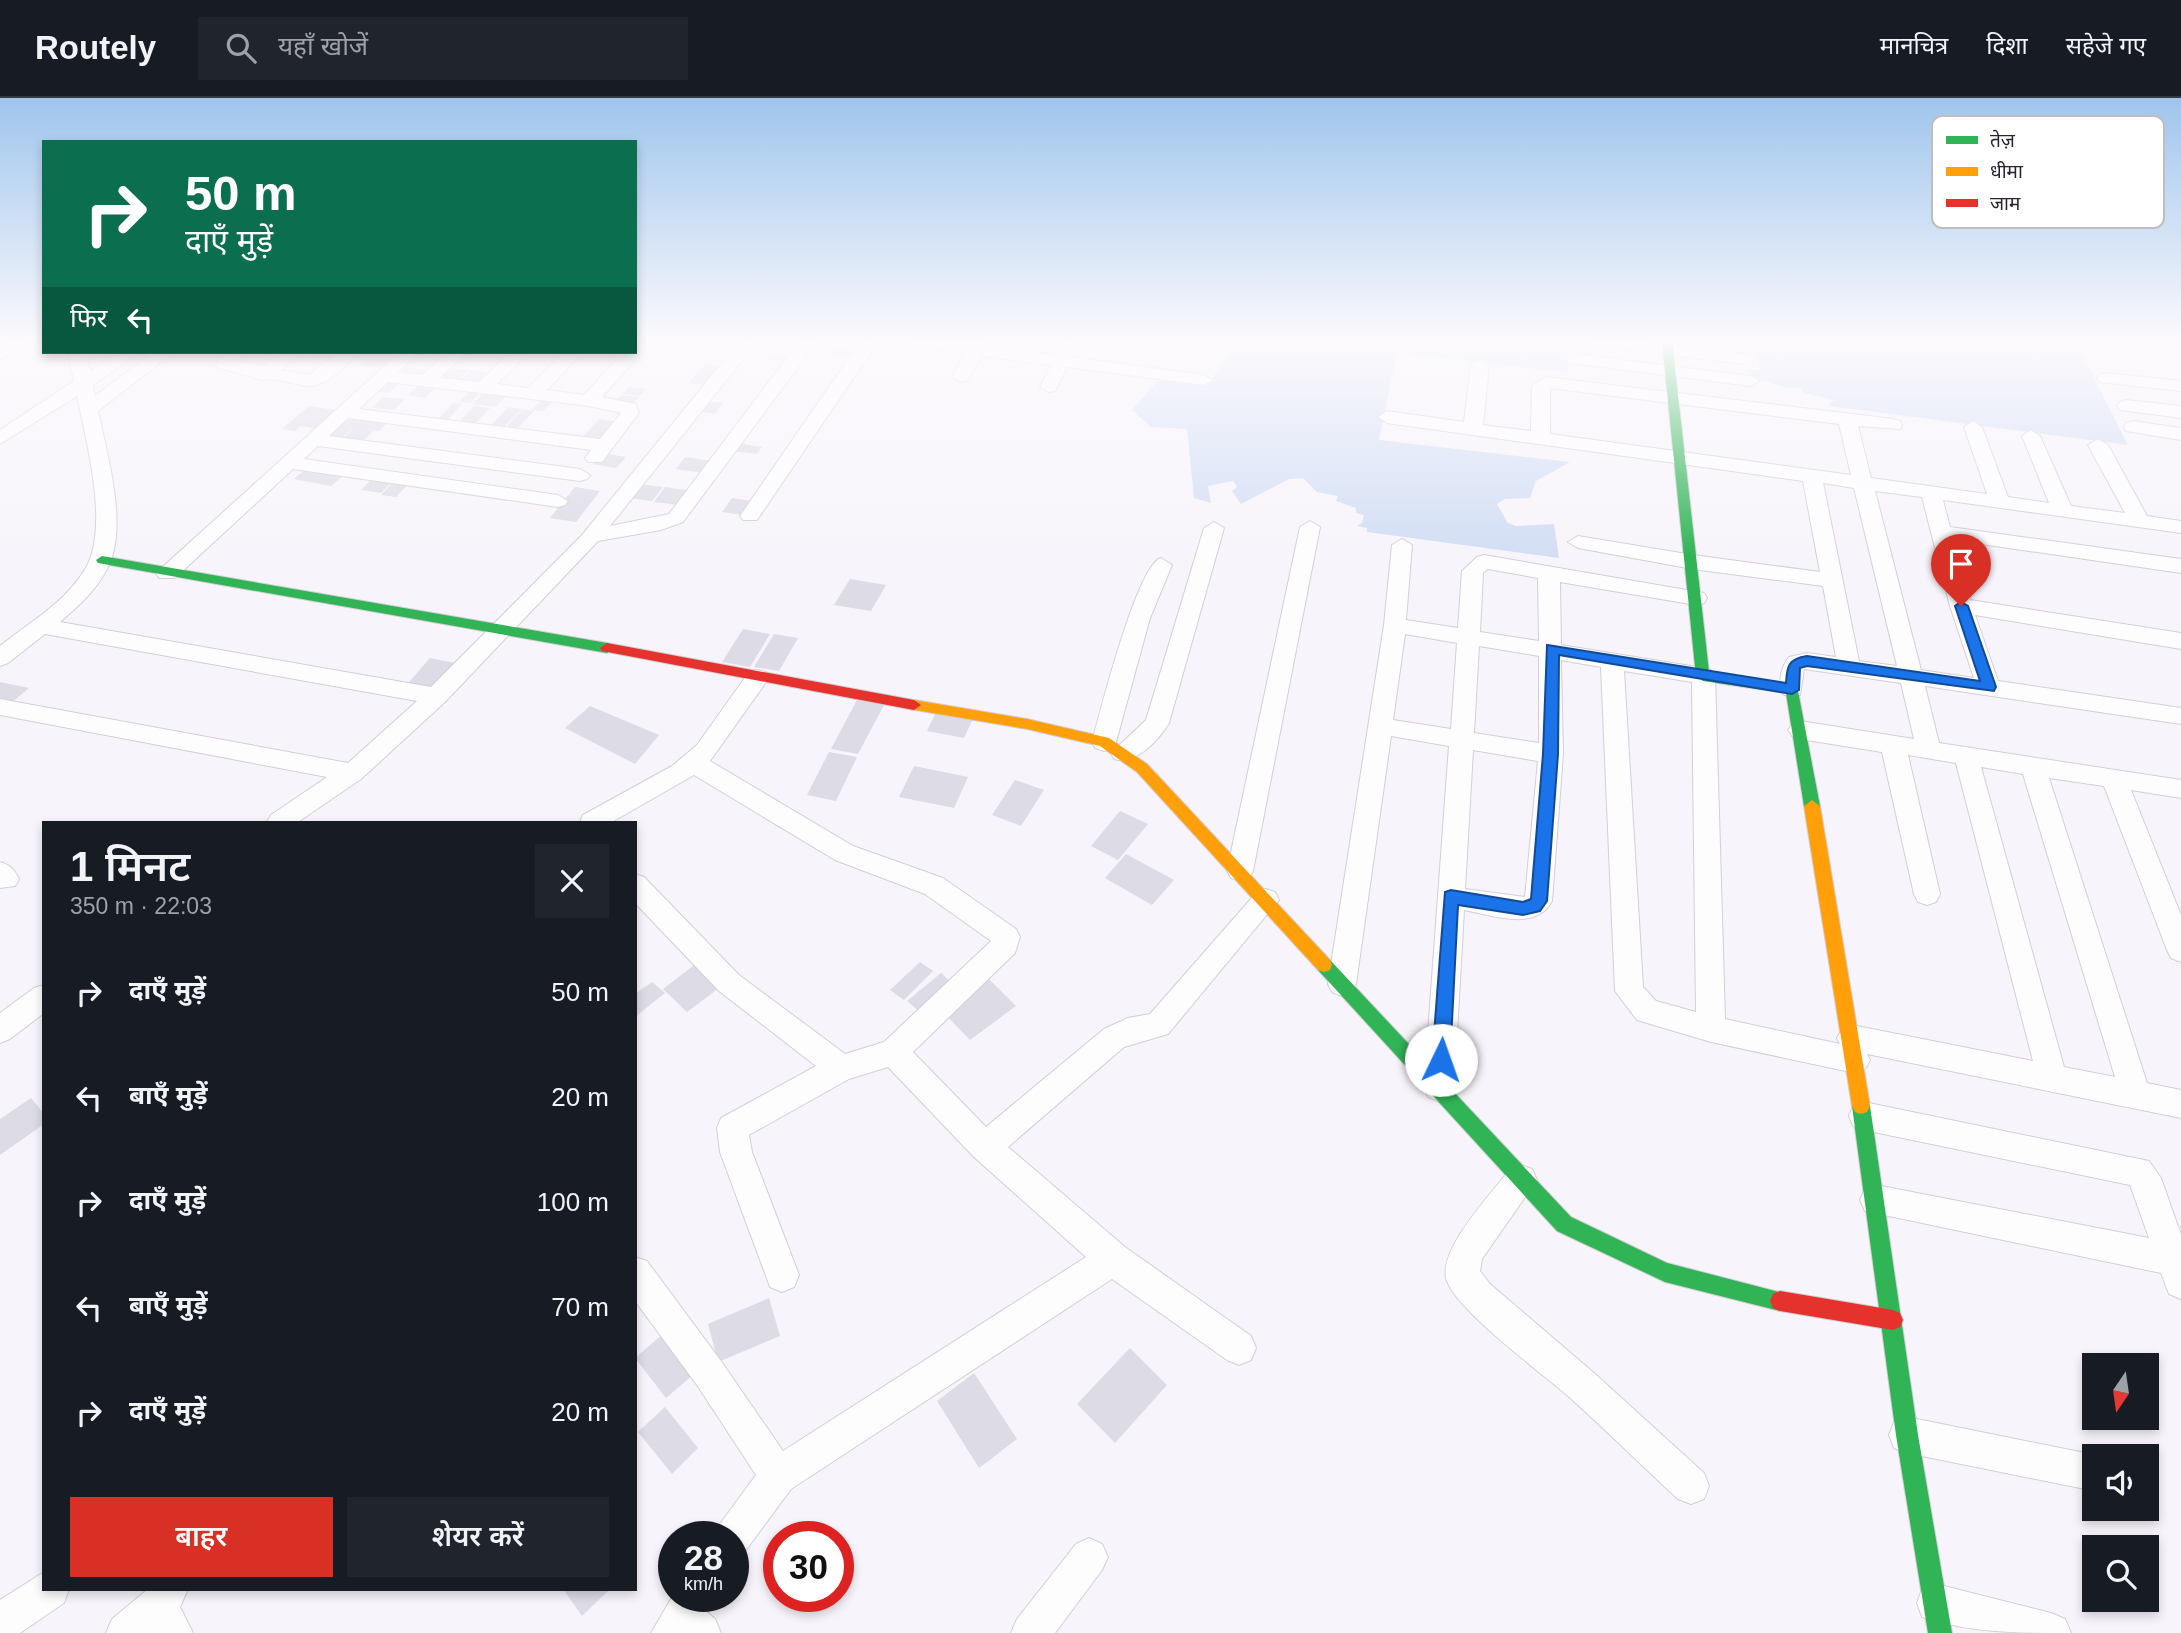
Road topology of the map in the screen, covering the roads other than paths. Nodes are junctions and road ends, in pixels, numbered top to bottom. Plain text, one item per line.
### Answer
1 (39, 414) edge
2 (89, 414) edge
3 (340, 414) edge
4 (355, 414) edge
5 (628, 414) edge
6 (690, 414) edge
7 (754, 414) edge
8 (820, 414) edge
9 (1475, 414) edge
10 (1540, 414) edge
11 (1674, 414) edge
12 (1804, 414) edge
13 (1387, 417) dead end
14 (1847, 419) junction
15 (1893, 425) dead end
16 (1973, 427) dead end
17 (1473, 428) junction
18 (2133, 428) dead end
19 (2181, 434) edge
20 (2031, 436) dead end
21 (0, 438) edge
22 (312, 439) junction
23 (1540, 439) junction
24 (2098, 444) dead end
25 (606, 446) junction
26 (1679, 460) junction
27 (288, 462) junction
28 (580, 475) junction
29 (1812, 477) junction
30 (1864, 484) junction
31 (1931, 493) junction
32 (558, 501) junction
33 (2000, 503) junction
34 (2063, 511) junction
35 (750, 516) dead end
36 (545, 518) dead end
37 (2140, 522) junction
38 (1310, 527) dead end
39 (2181, 527) edge
40 (1214, 528) dead end
41 (1941, 532) junction
42 (591, 536) junction
43 (1578, 542) dead end
44 (1402, 545) dead end
45 (102, 560) junction
46 (1693, 562) junction
47 (1161, 565) dead end
48 (2181, 566) edge
49 (167, 573) junction
50 (1549, 574) junction
51 (1832, 580) junction
52 (1696, 598) junction
53 (1961, 606) junction
54 (1395, 625) junction
55 (38, 626) junction
56 (503, 629) junction
57 (1466, 636) junction
58 (2181, 642) edge
59 (1552, 649) junction
60 (0, 658) edge
61 (1612, 659) junction
62 (1849, 666) junction
63 (1908, 675) junction
64 (1703, 676) junction
65 (757, 678) junction
66 (1989, 687) junction
67 (1792, 690) junction
68 (437, 696) junction
69 (0, 707) edge
70 (2181, 716) edge
71 (1380, 726) junction
72 (1800, 730) junction
73 (1460, 740) junction
74 (1893, 745) junction
75 (1113, 748) junction
76 (1929, 750) junction
77 (1551, 754) junction
78 (1966, 756) junction
79 (692, 762) junction
80 (2033, 766) junction
81 (352, 773) junction
82 (2114, 779) junction
83 (2181, 789) edge
84 (281, 821) edge
85 (594, 821) edge
86 (1240, 872) junction
87 (637, 887) edge
88 (1927, 894) dead end
89 (1451, 897) junction
90 (1266, 900) junction
91 (2181, 950) edge
92 (1342, 984) junction
93 (42, 998) edge
94 (1711, 1029) junction
95 (0, 1030) edge
96 (1853, 1049) junction
97 (893, 1052) junction
98 (841, 1068) junction
99 (2052, 1077) junction
100 (1439, 1087) junction
101 (2135, 1094) junction
102 (2181, 1104) edge
103 (1864, 1116) junction
104 (985, 1147) junction
105 (1521, 1180) junction
106 (1876, 1200) junction
107 (1113, 1259) junction
108 (2177, 1271) edge
109 (782, 1275) dead end
110 (637, 1276) edge
111 (1893, 1320) junction
112 (1239, 1348) dead end
113 (1908, 1435) junction
114 (2082, 1470) edge
115 (778, 1476) junction
116 (1691, 1486) dead end
117 (745, 1521) edge
118 (1089, 1557) dead end
119 (47, 1591) edge
120 (167, 1610) edge
121 (1938, 1618) edge
122 (0, 1623) edge
123 (125, 1633) edge
124 (1031, 1633) edge
125 (2052, 1633) edge

1 - 21 street
2 - 45 street
3 - 22 street
4 - 25 street
5 - 25 street
6 - 42 street
7 - 42 street
8 - 35 street
9 - 17 street
10 - 23 street
11 - 26 street
12 - 14 street
13 - 17 street
14 - 15 street
14 - 30 street
16 - 33 street
17 - 23 street
18 - 19 street
20 - 34 street
22 - 27 street
22 - 28 street
23 - 26 street
24 - 37 street
25 - 28 street
26 - 29 street
26 - 46 street
27 - 32 street
27 - 49 street
28 - 32 street
29 - 30 street
29 - 51 street
30 - 31 street
30 - 63 street
31 - 33 street
31 - 41 street
32 - 36 street
33 - 34 street
34 - 37 street
37 - 39 street
38 - 86 street
40 - 75 street
41 - 48 street
41 - 53 street
42 - 56 street
43 - 46 street
44 - 54 street
45 - 49 street
45 - 55 street
46 - 51 street
46 - 52 street
47 - 75 street
49 - 56 street
50 - 52 street
50 - 57 street
50 - 59 street
51 - 62 street
52 - 64 street
53 - 58 street
53 - 66 street
54 - 57 street
54 - 71 street
55 - 60 street
55 - 68 street
56 - 65 street
56 - 68 street
57 - 59 street
57 - 73 street
59 - 61 street
59 - 77 street
61 - 64 street
61 - 94 street
62 - 63 street
62 - 67 street
63 - 66 street
63 - 76 street
64 - 67 street
64 - 94 street
65 - 75 street
65 - 79 street
66 - 70 street
67 - 72 street
68 - 81 street
69 - 81 street
71 - 73 street
71 - 92 street
72 - 74 street
72 - 96 street
73 - 77 street
73 - 89 street
74 - 76 street
74 - 88 street
75 - 86 street
76 - 78 street
77 - 89 street
78 - 80 street
78 - 99 street
79 - 85 street
79 - 97 street
80 - 82 street
80 - 101 street
81 - 84 street
82 - 83 street
82 - 91 street
86 - 90 street
87 - 98 street
89 - 100 street
90 - 92 street
90 - 104 street
92 - 100 street
93 - 95 street
94 - 96 street
96 - 99 street
96 - 103 street
97 - 98 street
97 - 104 street
98 - 109 street
99 - 101 street
100 - 105 street
101 - 102 street
103 - 106 street
103 - 108 street
104 - 107 street
105 - 111 street
105 - 116 street
106 - 108 street
106 - 111 street
107 - 112 street
107 - 115 street
110 - 115 street
111 - 113 street
113 - 114 street
113 - 121 street
115 - 117 street
118 - 124 street
119 - 122 street
120 - 123 street
121 - 125 street

